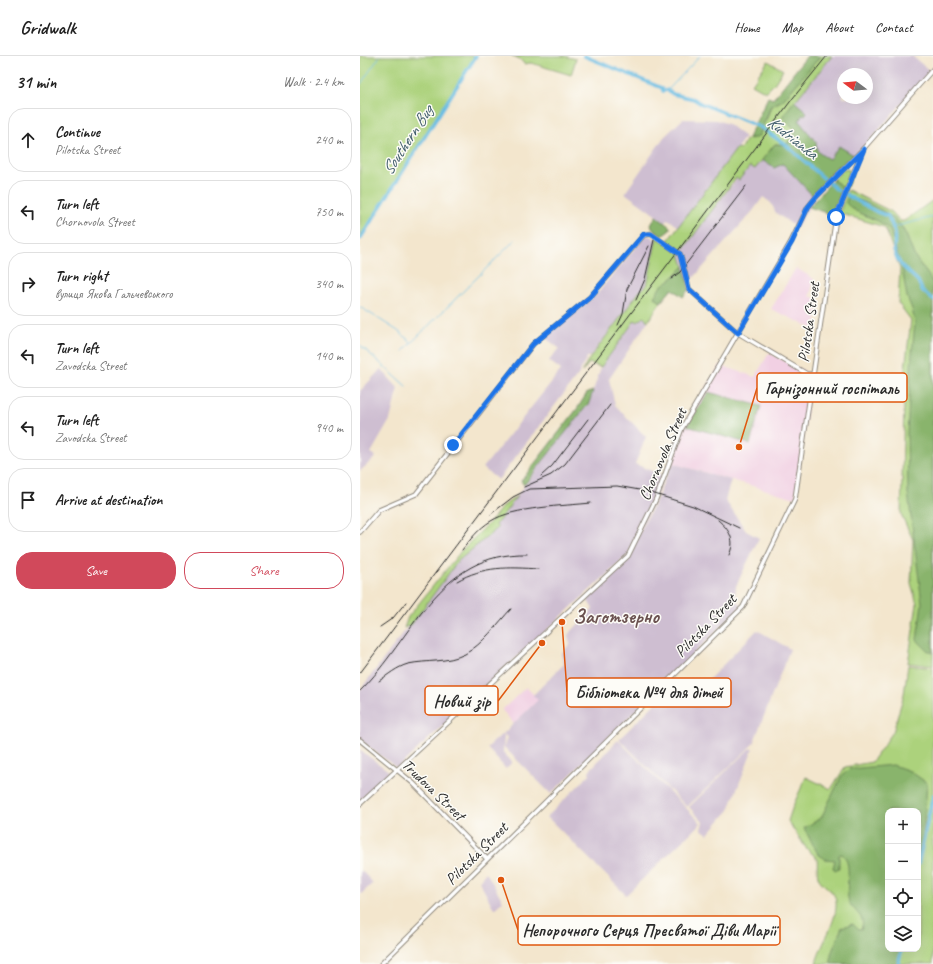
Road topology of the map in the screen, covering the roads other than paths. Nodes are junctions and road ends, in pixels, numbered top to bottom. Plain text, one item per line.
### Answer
1 (933, 69) edge
2 (864, 149) junction
3 (738, 333) junction
4 (813, 374) junction
5 (360, 532) edge
6 (360, 740) edge
7 (397, 769) junction
8 (360, 804) edge
9 (487, 859) junction
10 (381, 964) edge

1 - 2 street, Chornovola Street
2 - 3 street, Chornovola Street
2 - 4 street, Pilotska Street
3 - 4 street
3 - 5 street
3 - 7 street, Chornovola Street
4 - 9 street, Pilotska Street
6 - 7 street, Trudova Street
7 - 8 street, Chornovola Street
7 - 9 street, Trudova Street
9 - 10 street, Pilotska Street

